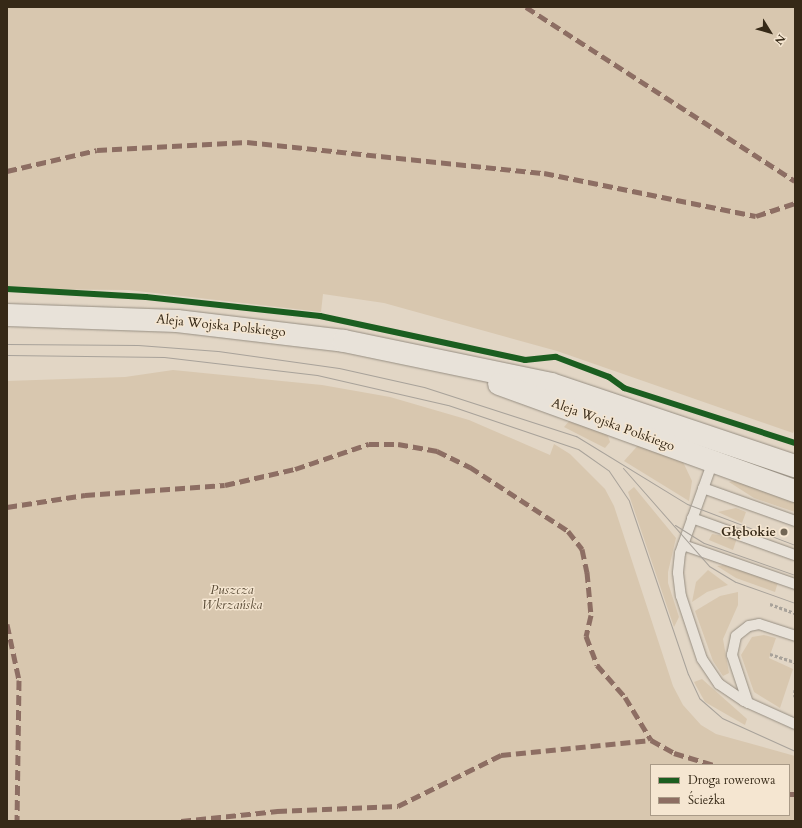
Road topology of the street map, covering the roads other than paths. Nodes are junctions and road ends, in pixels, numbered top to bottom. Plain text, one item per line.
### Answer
1 (7, 315) edge
2 (432, 359) junction
3 (713, 461) junction
4 (795, 466) edge
5 (703, 488) junction
6 (795, 492) edge
7 (692, 518) junction
8 (795, 521) edge
9 (683, 545) junction
10 (795, 554) edge
11 (795, 584) edge
12 (795, 636) edge
13 (748, 703) junction
14 (795, 724) edge

1 - 2 main road, Aleja Wojska Polskiego
2 - 3 main road, Aleja Wojska Polskiego
2 - 4 main road, Aleja Wojska Polskiego
3 - 5 lane
3 - 6 main road, Aleja Wojska Polskiego
5 - 7 lane
5 - 8 lane
7 - 9 lane
7 - 10 lane
9 - 11 lane
9 - 13 lane
12 - 13 lane
13 - 14 lane

